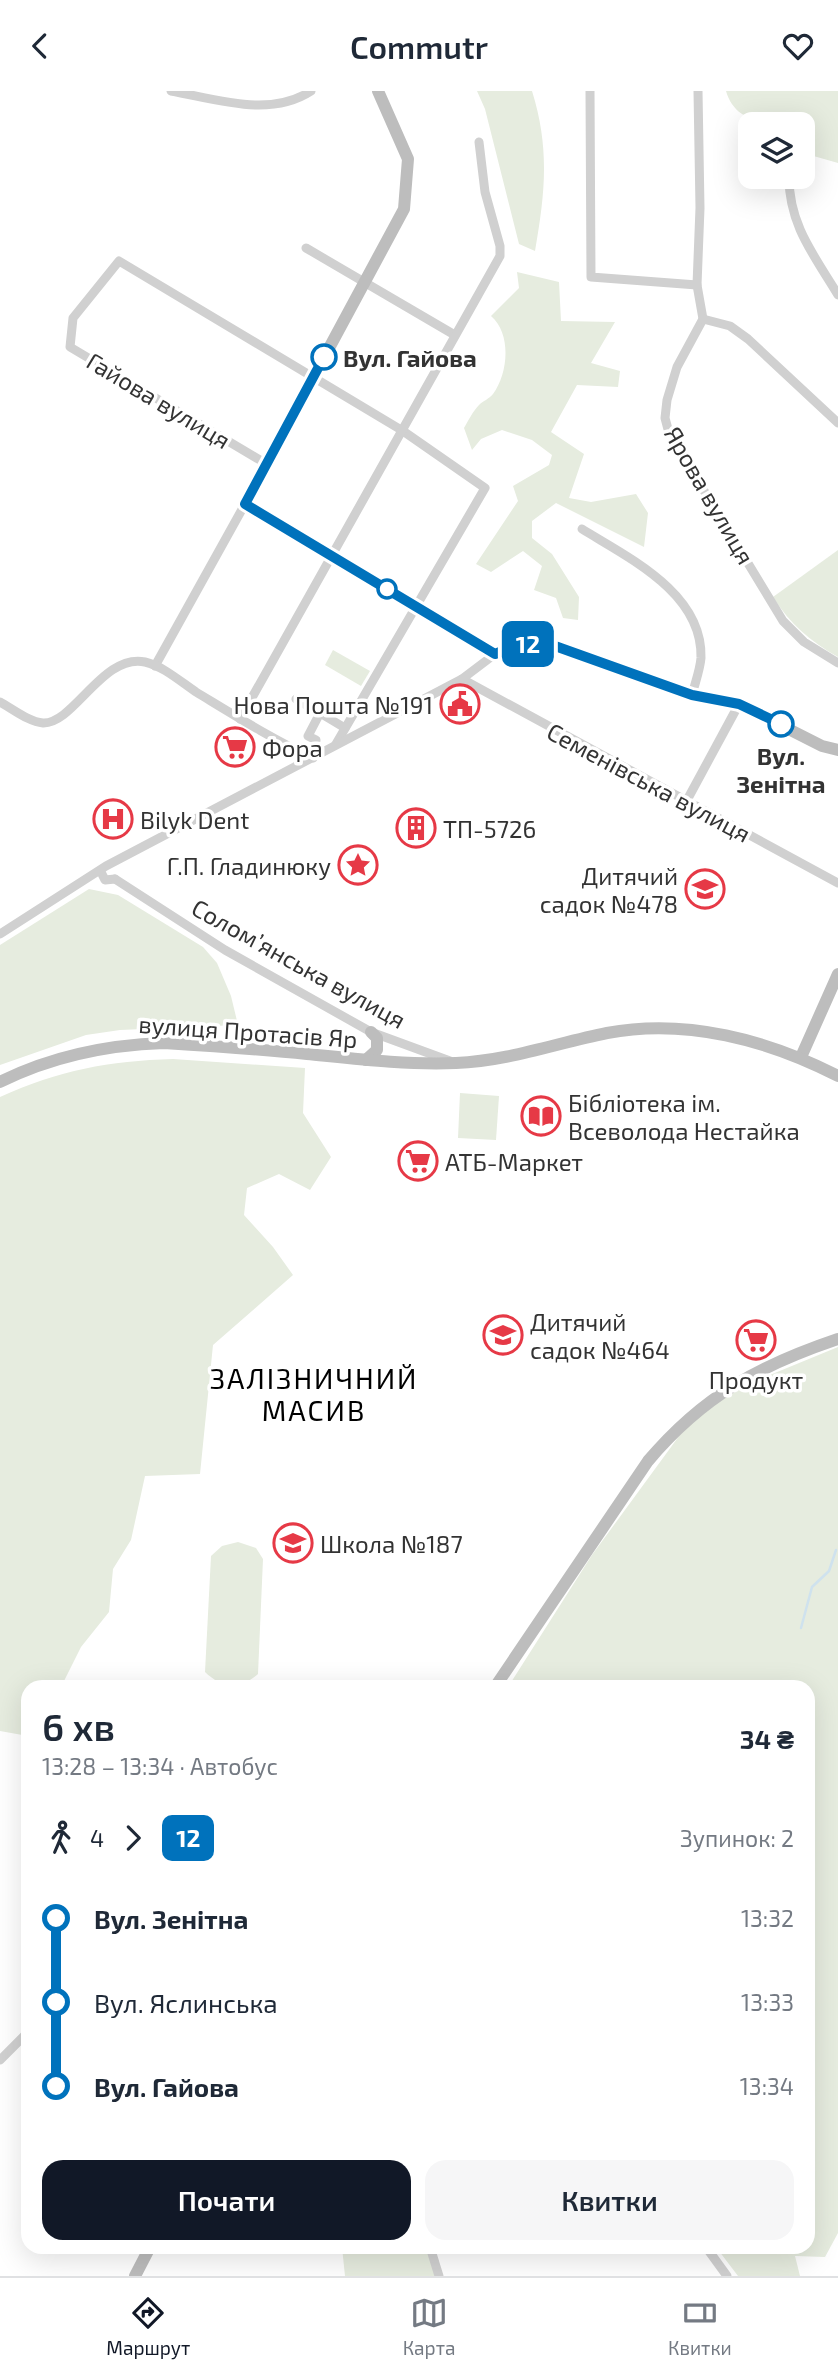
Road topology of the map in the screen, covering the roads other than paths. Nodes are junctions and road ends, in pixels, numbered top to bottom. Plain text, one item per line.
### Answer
1 (171, 91) edge
2 (311, 91) edge
3 (590, 91) edge
4 (698, 91) edge
5 (378, 92) edge
6 (216, 95) edge
7 (479, 142) dead end
8 (789, 189) edge
9 (306, 248) dead end
10 (365, 284) junction
11 (697, 285) junction
12 (838, 295) edge
13 (703, 319) junction
14 (453, 334) junction
15 (313, 377) junction
16 (838, 423) edge
17 (403, 431) junction
18 (265, 463) junction
19 (245, 504) junction
20 (582, 529) dead end
21 (333, 557) junction
22 (417, 607) junction
23 (495, 654) junction
24 (838, 663) edge
25 (155, 666) junction
26 (462, 679) junction
27 (692, 695) junction
28 (296, 699) dead end
29 (0, 702) edge
30 (739, 704) junction
31 (320, 713) junction
32 (240, 719) junction
33 (345, 728) junction
34 (336, 744) junction
35 (838, 750) edge
36 (313, 758) junction
37 (686, 802) junction
38 (111, 865) junction
39 (101, 871) junction
40 (115, 879) junction
41 (838, 883) edge
42 (0, 934) edge
43 (838, 974) edge
44 (371, 1032) junction
45 (801, 1057) junction
46 (366, 1060) junction
47 (458, 1063) junction
48 (838, 1076) edge
49 (0, 1082) edge
50 (838, 1339) edge
51 (500, 1680) edge
52 (21, 2039) edge
53 (0, 2060) edge
54 (146, 2254) edge
55 (432, 2254) edge
56 (711, 2254) edge
57 (135, 2276) edge
58 (439, 2276) edge
59 (727, 2276) edge

1 - 6 street
2 - 6 street
3 - 11 street
4 - 11 street
5 - 10 street
7 - 14 street
8 - 12 street
9 - 10 street
10 - 14 street
10 - 15 street
11 - 13 street
13 - 16 street
13 - 24 street, Ярова вулиця
14 - 17 street
15 - 17 street
15 - 18 street
15 - 18 street, Гайова вулиця
17 - 21 street
17 - 22 street
18 - 19 street
19 - 21 street
19 - 25 street
20 - 27 street
21 - 22 street
21 - 32 street
22 - 23 street
22 - 33 street
23 - 26 street
23 - 27 street
25 - 29 street
25 - 32 street
26 - 34 street
26 - 37 street, Семенівська вулиця
27 - 30 street
28 - 31 street
30 - 35 street
30 - 37 street
31 - 33 street
31 - 36 street
32 - 36 street
33 - 34 street
34 - 36 street
36 - 38 street
37 - 41 street, Семенівська вулиця
38 - 39 street
38 - 40 street
39 - 40 street
39 - 42 street
40 - 44 street, Соломʼянська вулиця
43 - 45 street
44 - 46 street
44 - 47 street, Соломʼянська вулиця
45 - 47 street, Соломʼянська вулиця
45 - 48 street, Соломʼянська вулиця
46 - 47 street, вулиця Протасів Яр
46 - 49 street, вулиця Протасів Яр
50 - 51 street
52 - 53 street
54 - 57 street
55 - 58 street
56 - 59 street

